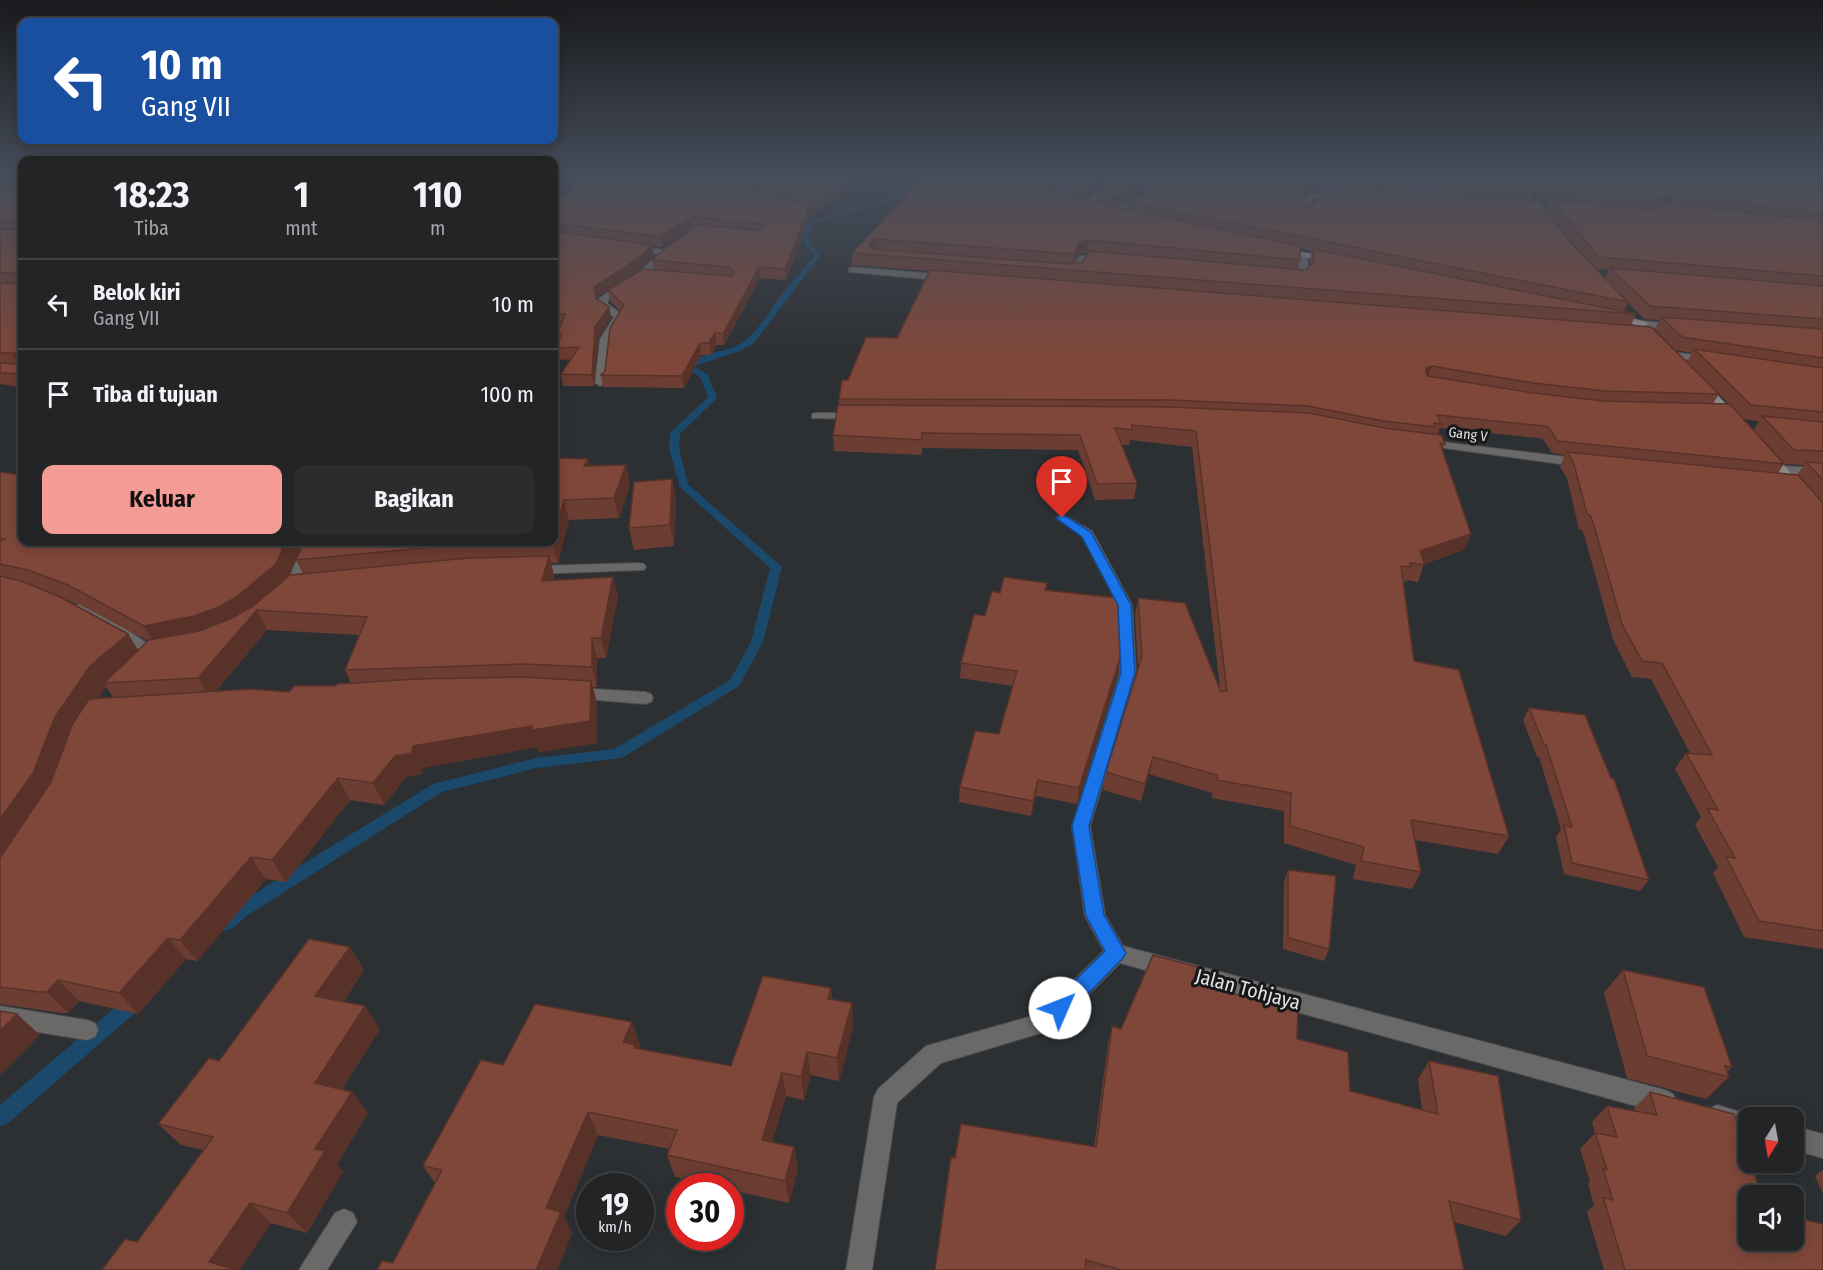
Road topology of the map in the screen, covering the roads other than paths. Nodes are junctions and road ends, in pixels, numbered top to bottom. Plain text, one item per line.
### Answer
1 (620, 246) edge
2 (1268, 248) edge
3 (1303, 255) junction
4 (1112, 260) edge
5 (1336, 261) edge
6 (852, 270) dead end
7 (1055, 270) edge
8 (642, 274) junction
9 (652, 275) edge
10 (1278, 275) edge
11 (959, 278) edge
12 (1627, 308) edge
13 (1599, 313) edge
14 (1643, 324) junction
15 (1688, 328) edge
16 (1628, 332) edge
17 (1719, 362) edge
18 (600, 382) edge
19 (816, 416) dead end
20 (863, 416) edge
21 (1745, 425) edge
22 (1414, 442) edge
23 (1760, 447) edge
24 (1600, 465) edge
25 (1781, 470) junction
26 (1823, 472) edge
27 (1770, 482) edge
28 (1792, 484) junction
29 (1823, 517) edge
30 (1062, 518) dead end
31 (310, 546) edge
32 (639, 567) dead end
33 (521, 570) edge
34 (64, 602) edge
35 (278, 603) edge
36 (139, 669) edge
37 (565, 693) edge
38 (645, 698) dead end
39 (1116, 953) junction
40 (0, 1016) edge
41 (87, 1030) dead end
42 (1738, 1122) edge
43 (1804, 1141) edge
44 (1823, 1146) edge
45 (344, 1222) dead end
46 (312, 1270) edge
47 (859, 1270) edge

1 - 8 street
2 - 3 street
3 - 5 street
3 - 10 street
4 - 7 street
6 - 11 street
8 - 9 street
8 - 18 street
12 - 14 street
13 - 14 street
14 - 15 street
14 - 16 street
17 - 21 street
19 - 20 street
22 - 24 street, Gang V
23 - 25 street
25 - 26 street
25 - 28 street
27 - 28 street
28 - 29 street
30 - 39 street
31 - 35 street
32 - 33 street
34 - 36 street
37 - 38 street
39 - 42 street, Jalan Tohjaya
39 - 47 street
40 - 41 street
43 - 44 street
45 - 46 street

